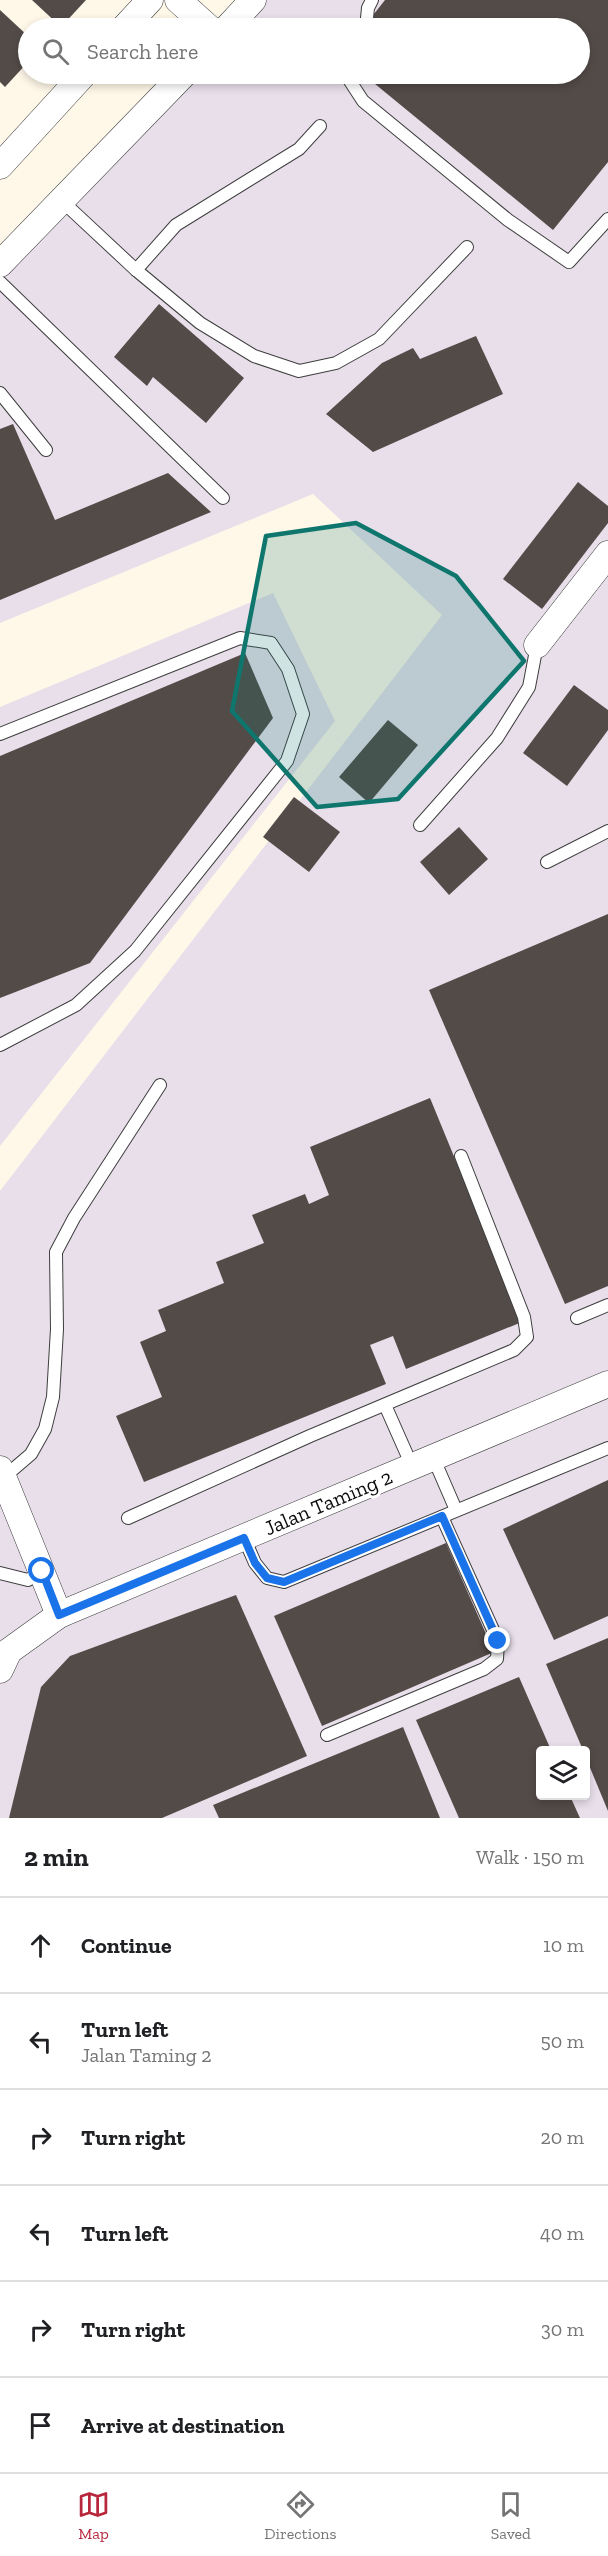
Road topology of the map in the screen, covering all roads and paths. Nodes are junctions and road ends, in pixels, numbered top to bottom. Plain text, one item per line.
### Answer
1 (150, 0) edge
2 (178, 0) edge
3 (253, 0) edge
4 (372, 0) edge
5 (133, 18) edge
6 (197, 18) edge
7 (236, 18) edge
8 (367, 18) edge
9 (74, 84) edge
10 (174, 84) edge
11 (352, 84) edge
12 (320, 126) dead end
13 (4, 153) edge
14 (62, 201) junction
15 (608, 219) edge
16 (467, 247) dead end
17 (0, 264) edge
18 (136, 270) junction
19 (0, 282) edge
20 (0, 393) edge
21 (46, 450) dead end
22 (223, 498) dead end
23 (608, 554) edge
24 (537, 645) joint
25 (0, 735) edge
26 (420, 825) dead end
27 (608, 831) edge
28 (547, 862) dead end
29 (0, 1045) edge
30 (160, 1084) dead end
31 (461, 1156) dead end
32 (608, 1305) edge
33 (577, 1318) dead end
34 (608, 1384) edge
35 (385, 1405) junction
36 (608, 1448) edge
37 (422, 1461) junction
38 (2, 1473) edge
39 (456, 1510) junction
40 (442, 1516) junction
41 (128, 1518) dead end
42 (244, 1538) junction
43 (42, 1571) junction
44 (0, 1573) edge
45 (59, 1615) junction
46 (0, 1670) edge
47 (327, 1735) dead end

1 - 5 street
2 - 6 street
3 - 7 street
4 - 8 lane
9 - 13 street
10 - 14 street
11 - 15 lane
12 - 18 lane
14 - 17 street
14 - 18 lane
16 - 18 lane
19 - 22 lane
20 - 21 lane
23 - 24 street
24 - 26 lane
25 - 29 lane
27 - 28 lane
30 - 38 lane
31 - 35 lane
32 - 33 lane
34 - 37 street, Jalan Taming 2
35 - 37 lane
35 - 41 lane
36 - 39 lane
37 - 39 lane
37 - 42 street, Jalan Taming 2
38 - 43 street
39 - 40 lane
40 - 42 lane
40 - 47 lane
42 - 45 street, Jalan Taming 2
43 - 44 lane
43 - 45 street
45 - 46 street, Jalan Taming 2

